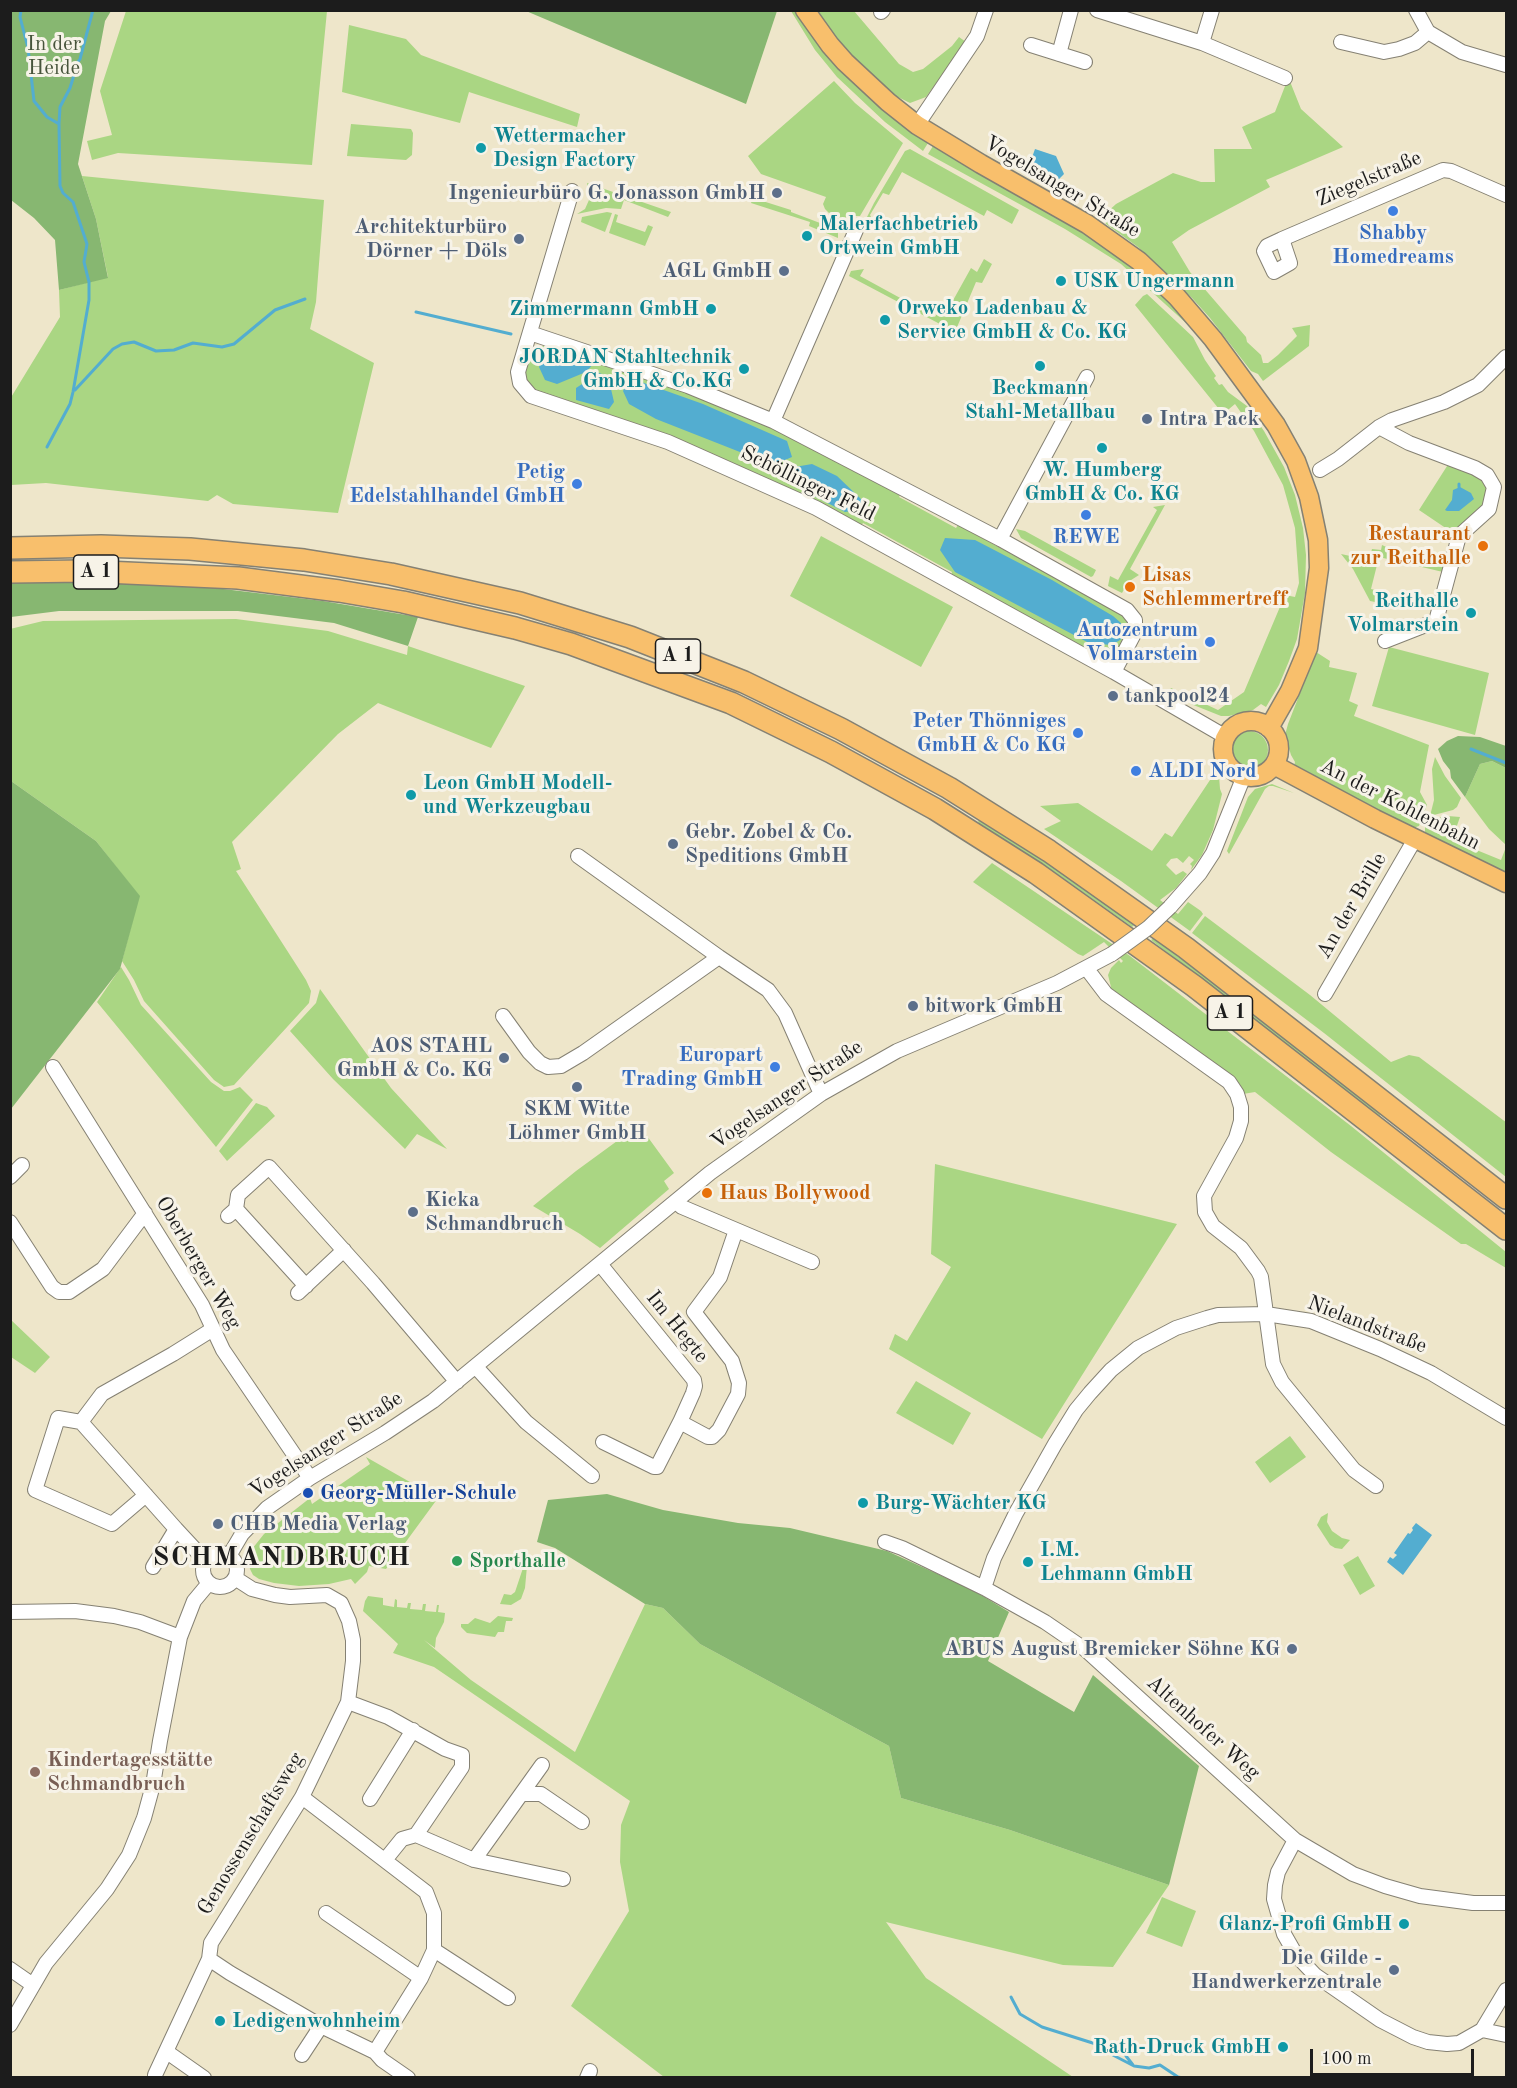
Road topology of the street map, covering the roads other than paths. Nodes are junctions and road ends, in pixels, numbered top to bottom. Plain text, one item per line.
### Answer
1 (805, 10) edge
2 (986, 10) edge
3 (1071, 10) edge
4 (1097, 10) edge
5 (1212, 10) edge
6 (1416, 10) edge
7 (1428, 32) junction
8 (1202, 42) junction
9 (1341, 42) dead end
10 (1031, 45) dead end
11 (1059, 54) junction
12 (1085, 62) dead end
13 (1506, 65) edge
14 (1285, 78) dead end
15 (917, 125) junction
16 (572, 191) dead end
17 (1506, 195) edge
18 (856, 230) dead end
19 (1282, 239) dead end
20 (530, 333) junction
21 (1506, 357) edge
22 (1087, 377) dead end
23 (773, 421) junction
24 (1379, 427) junction
25 (1320, 470) dead end
26 (1000, 539) junction
27 (10, 548) edge
28 (10, 572) edge
29 (1385, 641) dead end
30 (1114, 672) junction
31 (1264, 725) junction
32 (1226, 737) junction
33 (1274, 765) junction
34 (1244, 776) junction
35 (1415, 839) junction
36 (579, 856) dead end
37 (1506, 883) edge
38 (719, 957) junction
39 (1087, 969) junction
40 (1325, 994) dead end
41 (503, 1016) dead end
42 (53, 1067) dead end
43 (822, 1094) junction
44 (22, 1165) dead end
45 (10, 1177) edge
46 (1506, 1198) edge
47 (676, 1202) junction
48 (145, 1213) junction
49 (10, 1222) edge
50 (1506, 1229) edge
51 (736, 1230) junction
52 (344, 1250) junction
53 (812, 1262) dead end
54 (600, 1264) junction
55 (1266, 1314) junction
56 (213, 1329) junction
57 (476, 1366) junction
58 (457, 1382) junction
59 (1506, 1418) edge
60 (81, 1422) junction
61 (680, 1422) junction
62 (603, 1442) dead end
63 (592, 1476) dead end
64 (310, 1478) junction
65 (1376, 1486) dead end
66 (146, 1495) junction
67 (176, 1529) junction
68 (885, 1542) dead end
69 (229, 1556) junction
70 (207, 1559) junction
71 (153, 1567) dead end
72 (235, 1578) junction
73 (209, 1583) junction
74 (984, 1588) junction
75 (10, 1612) edge
76 (180, 1637) junction
77 (348, 1702) junction
78 (412, 1730) junction
79 (542, 1766) dead end
80 (522, 1794) junction
81 (302, 1797) junction
82 (370, 1799) dead end
83 (582, 1822) dead end
84 (416, 1835) junction
85 (1295, 1840) junction
86 (385, 1860) junction
87 (474, 1860) junction
88 (563, 1879) dead end
89 (1506, 1903) edge
90 (326, 1913) dead end
91 (434, 1950) junction
92 (210, 1959) junction
93 (10, 1969) edge
94 (421, 1978) junction
95 (33, 1985) junction
96 (1506, 1990) edge
97 (508, 1998) dead end
98 (10, 2025) edge
99 (321, 2026) junction
100 (1482, 2030) junction
101 (1506, 2035) edge
102 (166, 2052) junction
103 (375, 2052) junction
104 (302, 2055) dead end
105 (155, 2075) dead end
106 (204, 2078) edge
107 (408, 2078) edge

1 - 15 main road, Vogelsanger Straße
2 - 15 street
3 - 11 street
4 - 8 street
5 - 8 street
6 - 7 street
7 - 9 street
7 - 13 street
8 - 14 street
10 - 11 street
11 - 12 street
15 - 31 main road, Vogelsanger Straße
16 - 20 street, Schöllinger Feld
17 - 19 street, Ziegelstraße
18 - 23 street, Schöllinger Feld
20 - 23 street, Schöllinger Feld
20 - 30 street, Schöllinger Feld
21 - 24 street
22 - 26 street
23 - 26 street, Schöllinger Feld
24 - 25 street
24 - 29 street
26 - 30 street, Schöllinger Feld
27 - 46 highway, A 1
28 - 50 highway, A 1
30 - 32 street, Schöllinger Feld
31 - 32 main road
31 - 33 main road
32 - 34 main road
33 - 34 main road
33 - 35 main road, An der Kohlenbahn
34 - 39 street, Vogelsanger Straße, bridge
35 - 37 main road, An der Kohlenbahn
35 - 40 street, An der Brille
36 - 38 street
38 - 41 street
38 - 43 street
39 - 43 street, Vogelsanger Straße
39 - 55 street
42 - 48 street, Oberberger Weg
43 - 47 street, Vogelsanger Straße
44 - 45 street
47 - 51 street
47 - 54 street, Vogelsanger Straße
48 - 49 street
48 - 56 street, Oberberger Weg
51 - 53 street
51 - 61 street, Im Hegte
52 - 52 street
52 - 58 street
54 - 57 street, Vogelsanger Straße
54 - 61 street, Im Hegte
55 - 59 street, Nielandstraße
55 - 65 street
55 - 74 street, Nielandstraße
56 - 60 street
56 - 64 street, Oberberger Weg
57 - 58 street, Vogelsanger Straße
57 - 63 street
58 - 64 street, Vogelsanger Straße
60 - 66 street
60 - 66 street
61 - 62 street, Im Hegte
64 - 69 street, Vogelsanger Straße
66 - 67 street
67 - 70 street
67 - 71 street
68 - 74 street, Altenhofer Weg
69 - 70 street
69 - 72 street
70 - 73 street
72 - 73 street
72 - 77 street, Genossenschaftsweg
73 - 76 street
74 - 85 street, Altenhofer Weg
75 - 76 street
76 - 95 street
77 - 78 street
77 - 81 street, Genossenschaftsweg
78 - 82 street
78 - 84 street
79 - 80 street
80 - 83 street
80 - 87 street
81 - 86 street
81 - 92 street, Genossenschaftsweg
84 - 86 street
84 - 87 street
85 - 89 street, Altenhofer Weg
85 - 100 street
86 - 91 street
87 - 88 street
90 - 94 street
91 - 94 street
91 - 97 street
92 - 99 street
92 - 102 street, Genossenschaftsweg
93 - 95 street
94 - 103 street
95 - 98 street
96 - 100 street
99 - 103 street
99 - 104 street
100 - 101 street
102 - 105 street, Genossenschaftsweg
102 - 106 street
103 - 107 street

